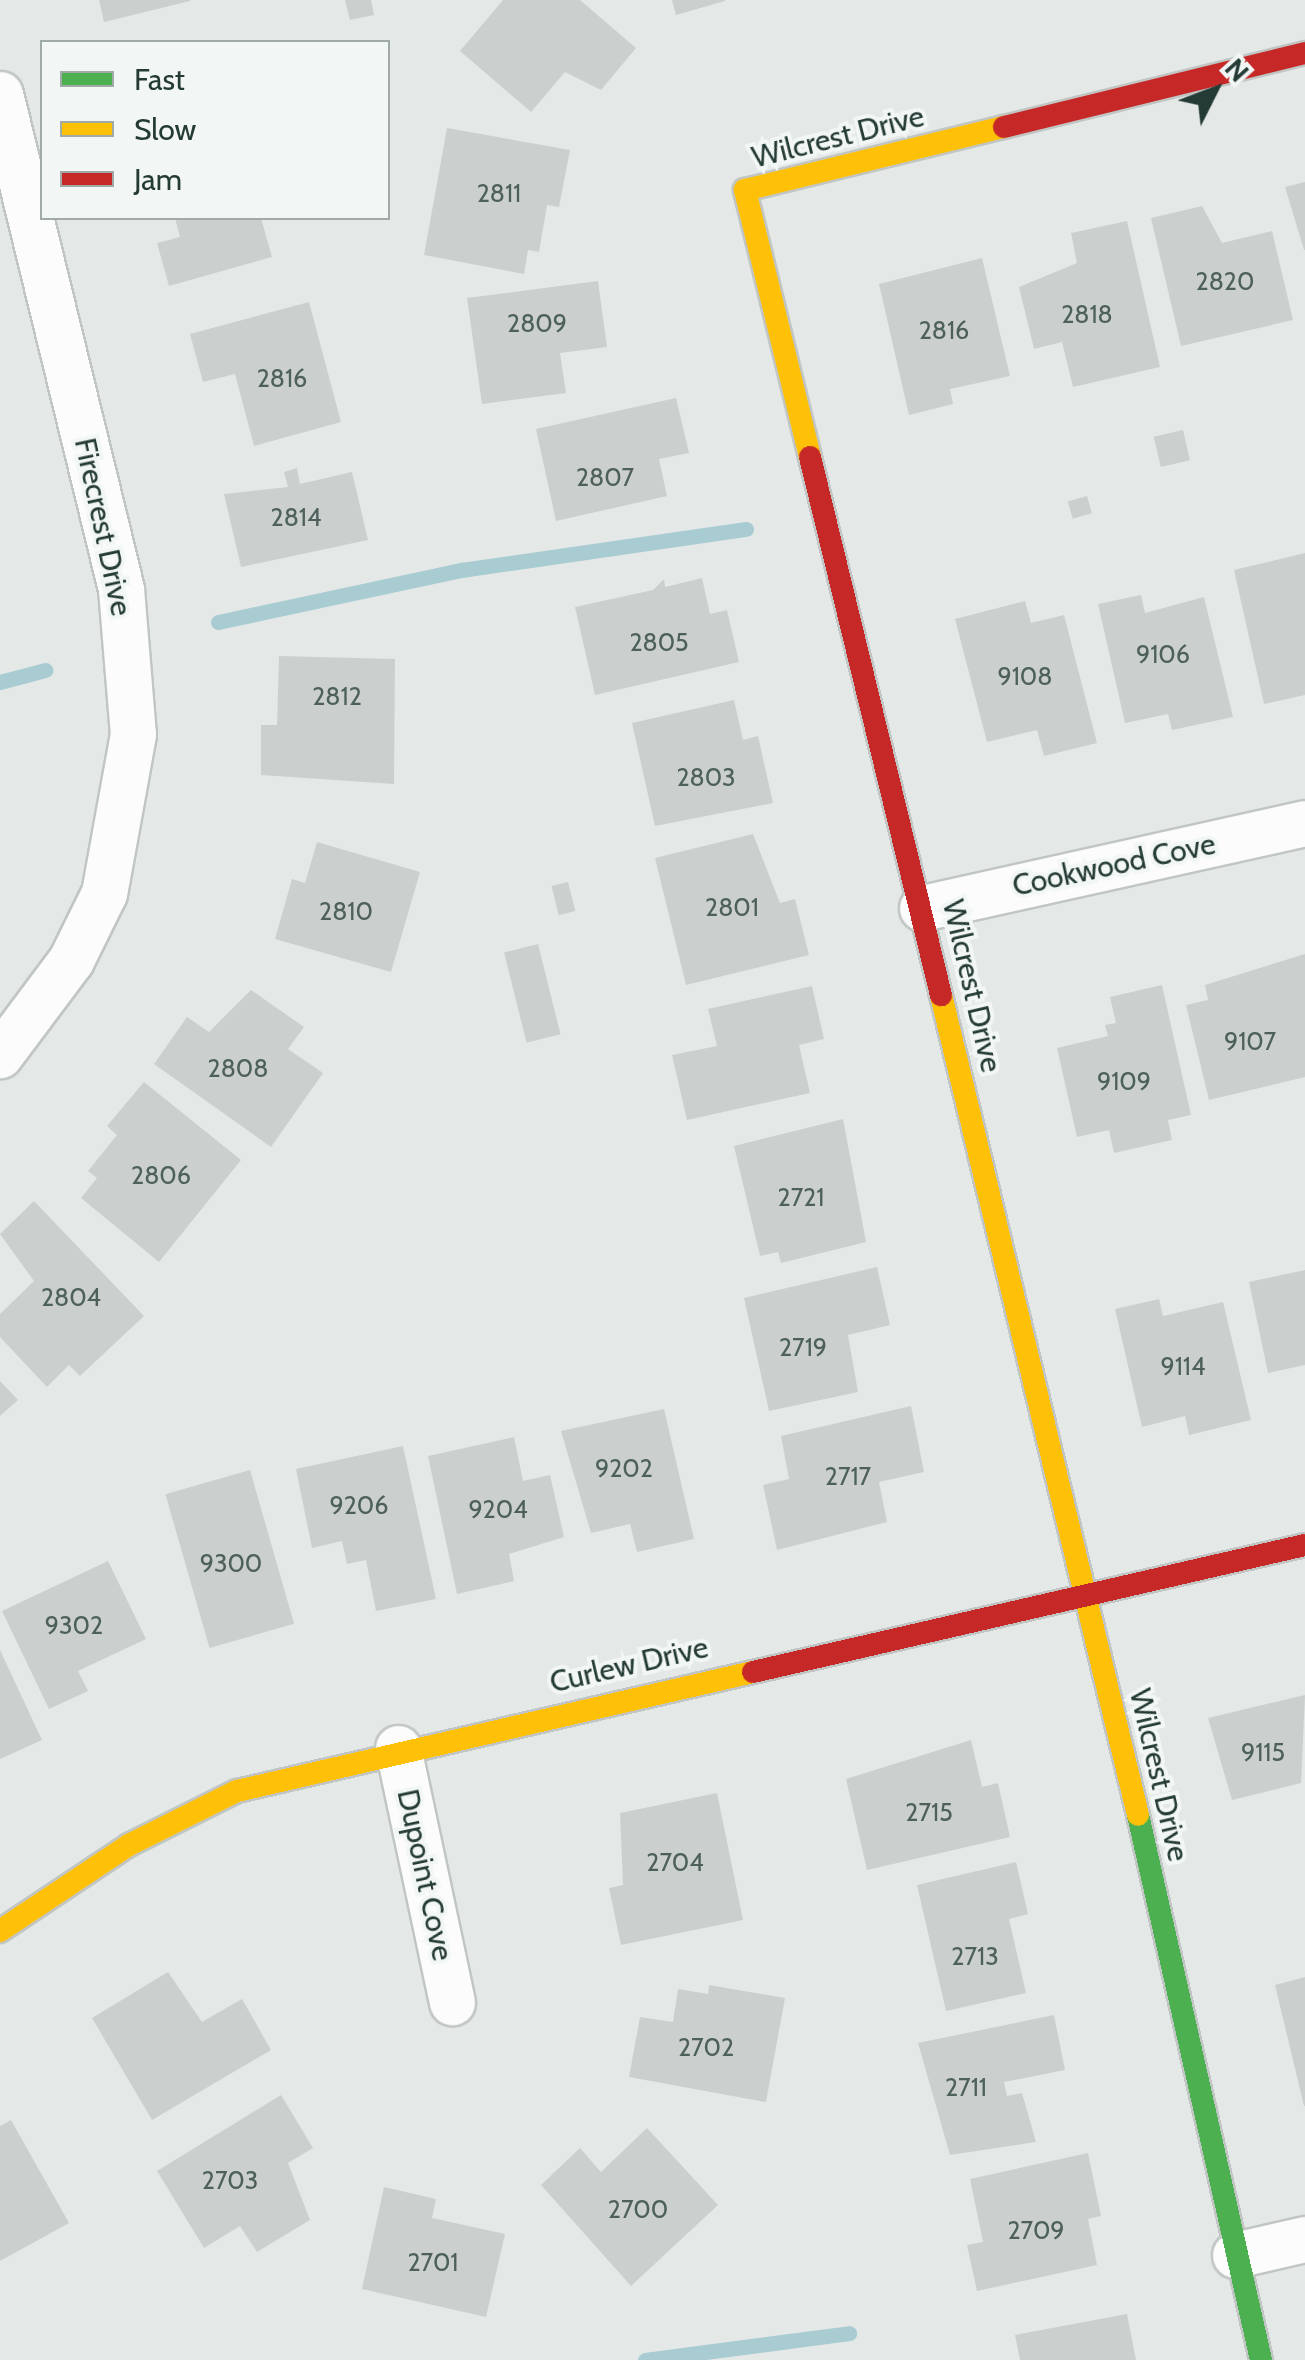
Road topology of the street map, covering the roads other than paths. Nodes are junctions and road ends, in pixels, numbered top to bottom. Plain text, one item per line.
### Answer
1 (1305, 54) edge
2 (0, 94) edge
3 (17, 243) edge
4 (1305, 823) edge
5 (922, 908) junction
6 (0, 1055) edge
7 (1305, 1545) edge
8 (1086, 1594) junction
9 (398, 1748) junction
10 (0, 1931) edge
11 (452, 2002) dead end
12 (1305, 2239) edge
13 (1236, 2255) junction
14 (1261, 2360) edge

1 - 5 street, Wilcrest Drive
2 - 3 street, Firecrest Drive
3 - 6 street, Firecrest Drive
4 - 5 street, Cookwood Cove
5 - 8 street, Wilcrest Drive
7 - 8 street, Curlew Drive
8 - 9 street, Curlew Drive
8 - 13 street, Wilcrest Drive
9 - 10 street, Curlew Drive
9 - 11 street, Dupoint Cove
12 - 13 street
13 - 14 street, Wilcrest Drive

